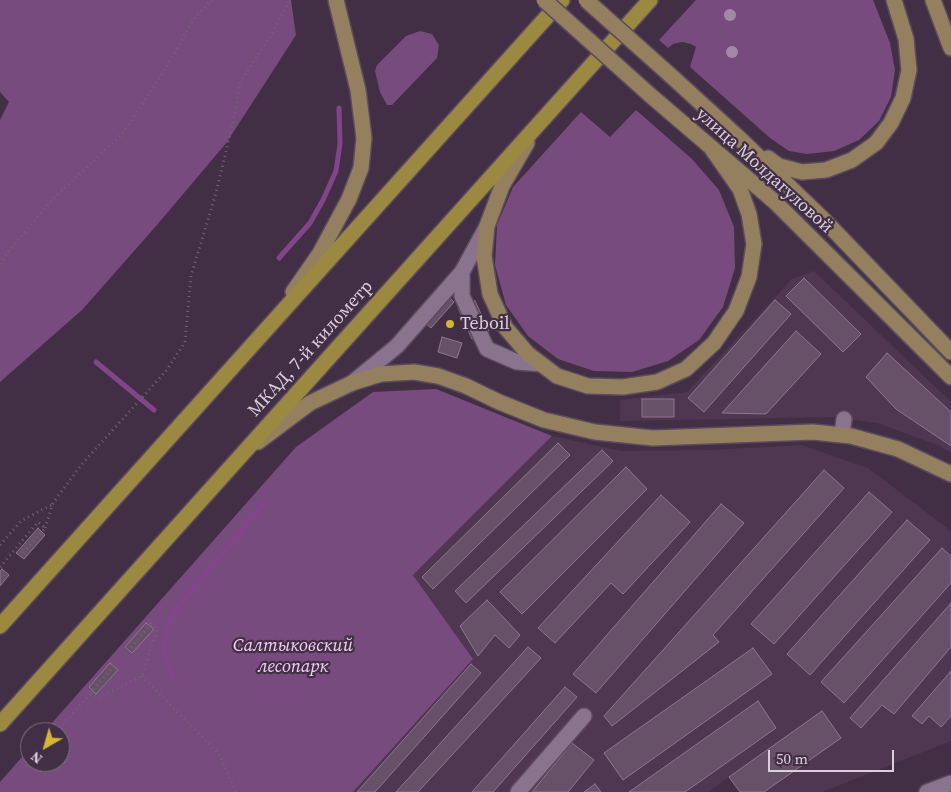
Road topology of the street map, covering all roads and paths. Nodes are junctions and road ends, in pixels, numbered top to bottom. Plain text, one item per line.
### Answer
1 (212, 0) edge
2 (290, 0) edge
3 (336, 0) edge
4 (544, 0) edge
5 (562, 0) edge
6 (586, 0) edge
7 (650, 0) edge
8 (894, 0) edge
9 (933, 0) edge
10 (951, 48) edge
11 (536, 126) junction
12 (738, 137) junction
13 (712, 149) junction
14 (487, 226) junction
15 (0, 264) edge
16 (462, 272) junction
17 (272, 322) junction
18 (951, 352) edge
19 (541, 364) junction
20 (951, 377) edge
21 (352, 383) junction
22 (844, 419) dead end
23 (842, 435) junction
24 (243, 453) junction
25 (951, 474) edge
26 (54, 503) junction
27 (45, 528) junction
28 (0, 545) edge
29 (20, 556) dead end
30 (0, 567) edge
31 (6, 572) dead end
32 (0, 579) edge
33 (0, 626) edge
34 (129, 650) dead end
35 (114, 666) dead end
36 (142, 676) junction
37 (93, 691) junction
38 (584, 716) dead end
39 (65, 722) edge
40 (0, 724) edge
41 (951, 783) edge
42 (236, 792) edge
43 (518, 792) edge
44 (927, 792) edge

1 - 15 path
2 - 26 path
3 - 17 main road
4 - 13 main road, улица Молдагуловой, bridge
5 - 17 highway
6 - 12 main road, улица Молдагуловой, bridge
7 - 11 highway, МКАД, 7-й километр
8 - 12 main road
9 - 10 main road
11 - 14 main road
11 - 24 highway, МКАД, 7-й километр
12 - 18 main road, улица Молдагуловой
13 - 19 main road
13 - 20 main road, улица Молдагуловой
14 - 16 street
14 - 19 main road
16 - 19 street
16 - 21 street
17 - 33 highway
21 - 23 main road
21 - 24 main road
22 - 23 street
23 - 25 main road
24 - 40 highway, МКАД, 7-й километр
26 - 27 path
26 - 28 path
27 - 29 path
27 - 30 path
31 - 32 path
34 - 36 path
35 - 37 path
36 - 37 path
36 - 42 path
37 - 39 path
38 - 43 street
41 - 44 street

